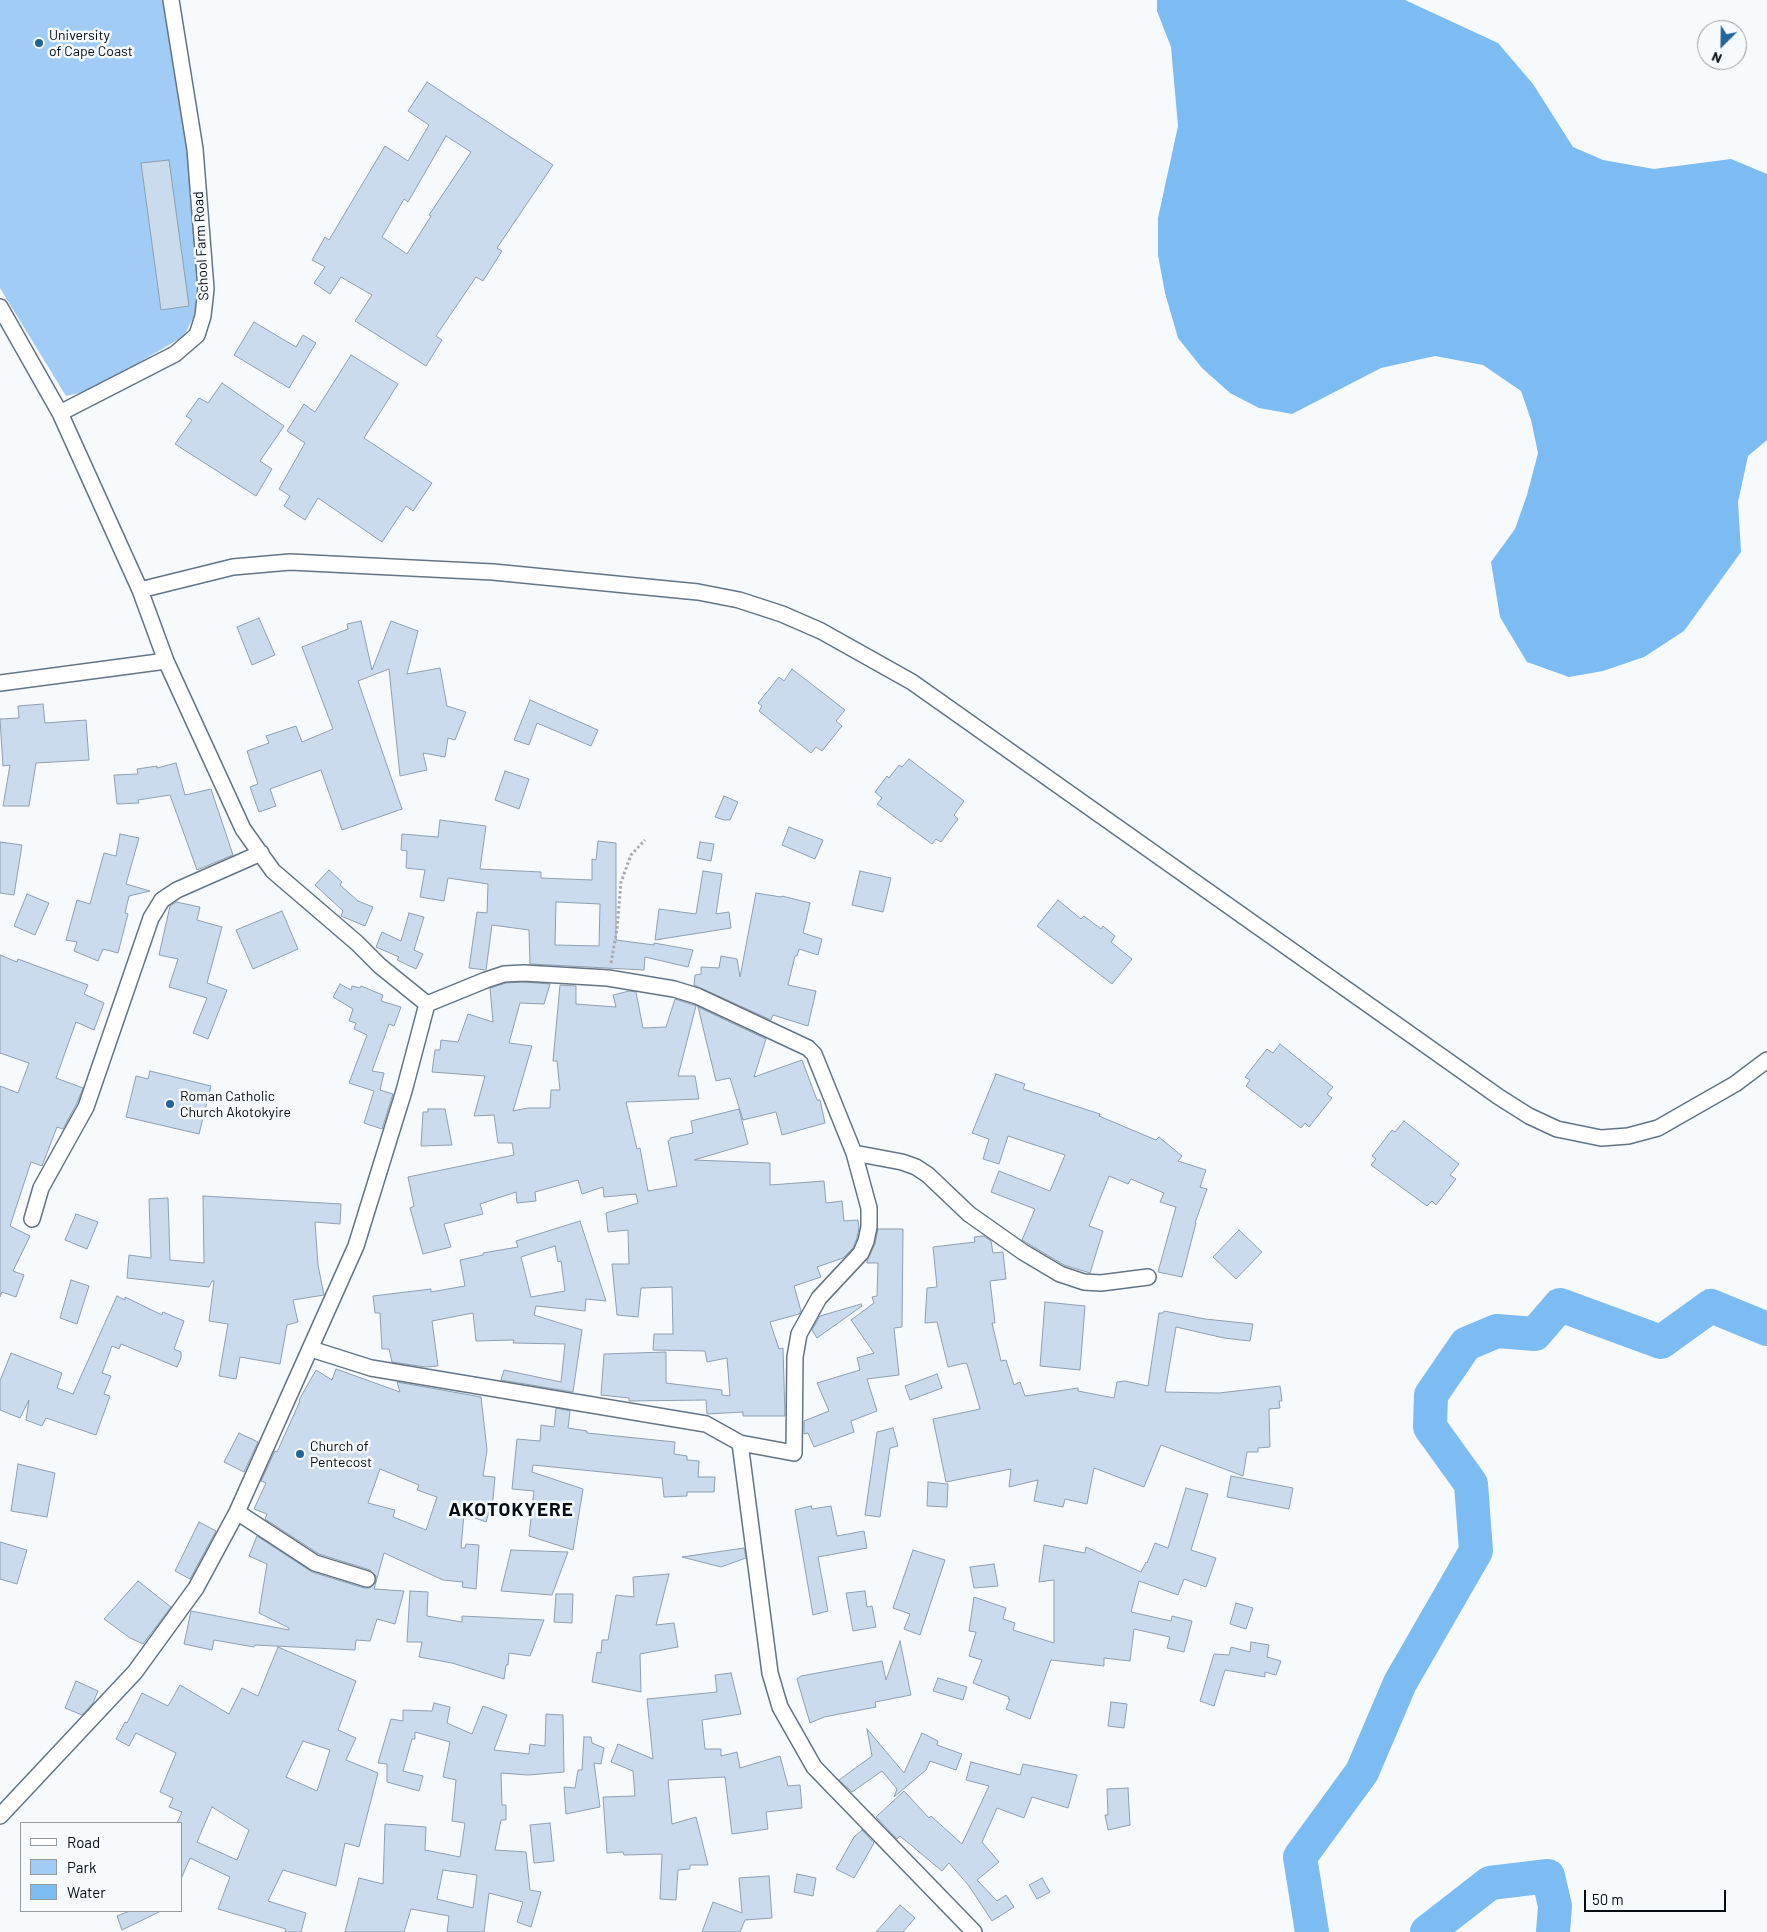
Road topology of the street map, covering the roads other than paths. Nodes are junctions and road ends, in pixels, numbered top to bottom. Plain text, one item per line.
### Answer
1 (172, 0) edge
2 (0, 307) edge
3 (60, 412) junction
4 (140, 590) junction
5 (166, 661) junction
6 (0, 683) edge
7 (261, 853) junction
8 (427, 1004) junction
9 (1767, 1060) edge
10 (854, 1153) junction
11 (32, 1219) dead end
12 (1148, 1277) dead end
13 (311, 1350) junction
14 (740, 1443) junction
15 (237, 1512) junction
16 (367, 1579) dead end
17 (0, 1816) edge
18 (974, 1932) edge

1 - 3 street, School Farm Road
2 - 3 street
3 - 4 street
4 - 5 street
4 - 9 street
5 - 6 street
5 - 7 street
7 - 8 street
7 - 11 street
8 - 10 street
8 - 13 street
10 - 12 street
10 - 14 street
13 - 14 street
13 - 15 street
14 - 18 street
15 - 16 street
15 - 17 street

